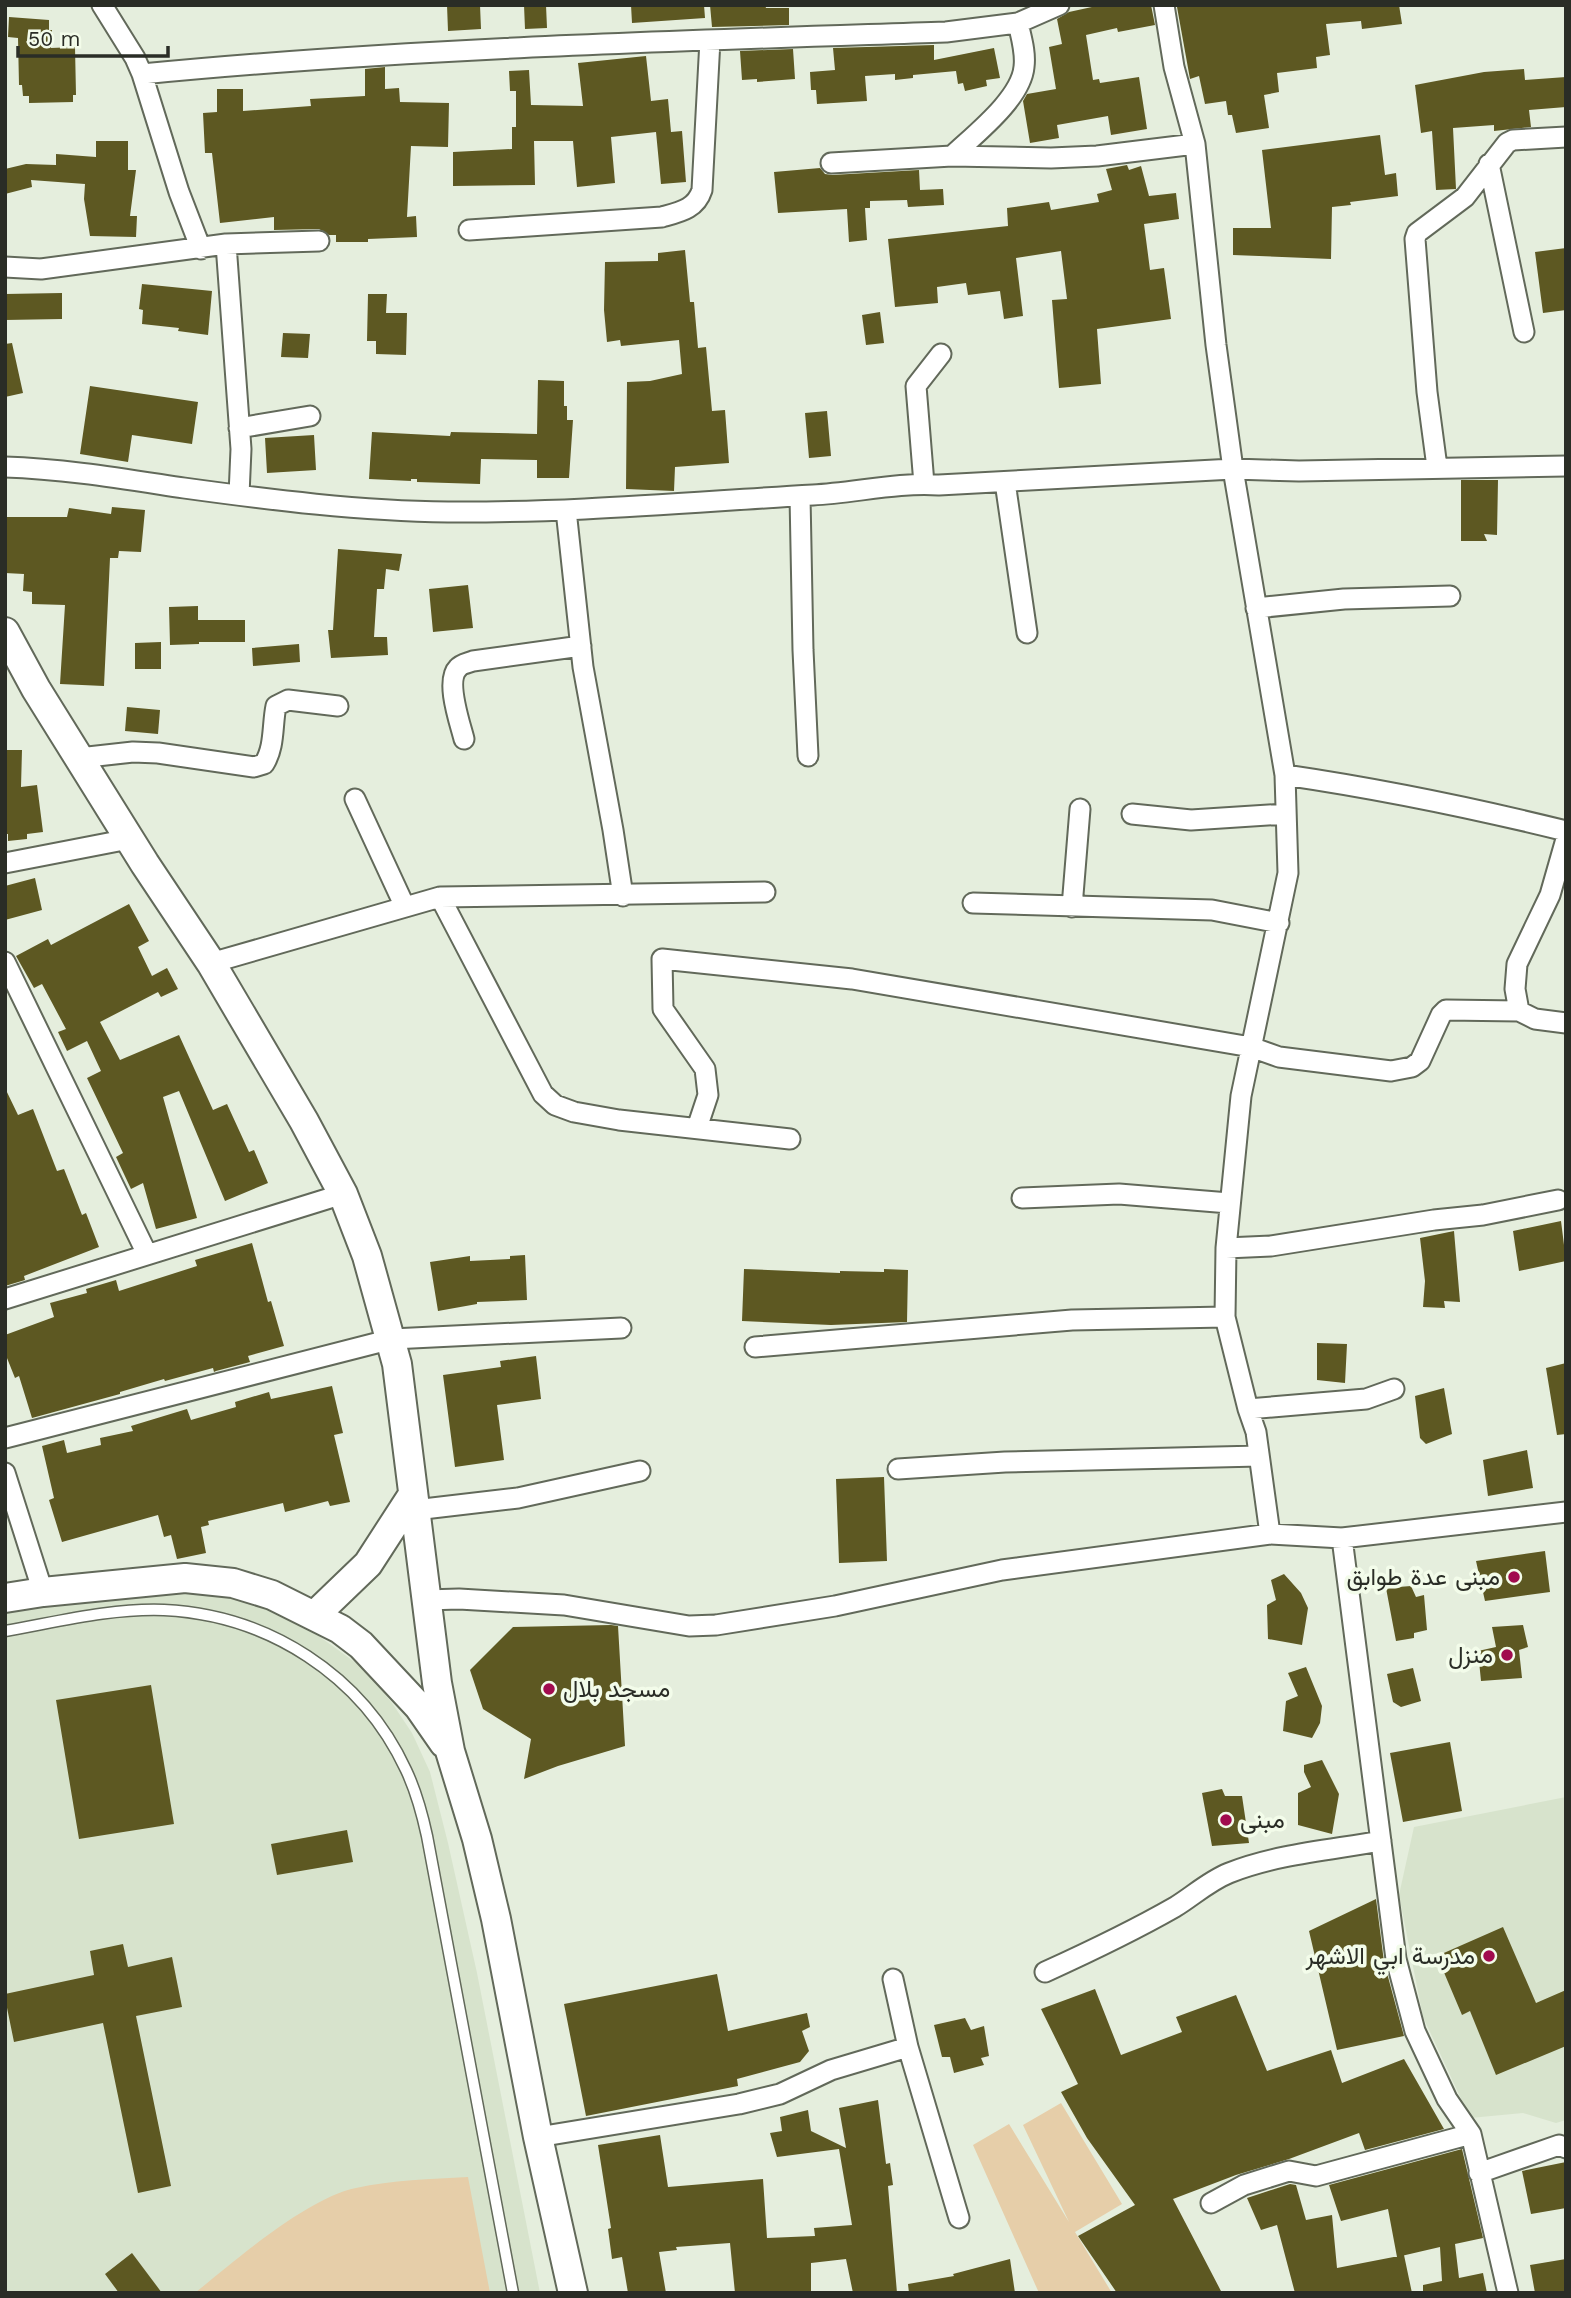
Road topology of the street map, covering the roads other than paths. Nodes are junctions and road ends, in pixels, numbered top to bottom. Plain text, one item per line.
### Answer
1 (102, 5) edge
2 (1059, 5) edge
3 (1164, 5) edge
4 (1018, 23) junction
5 (710, 40) junction
6 (142, 74) junction
7 (1566, 137) edge
8 (1195, 144) junction
9 (951, 156) junction
10 (831, 163) dead end
11 (1489, 164) junction
12 (469, 230) dead end
13 (319, 241) dead end
14 (226, 244) junction
15 (201, 249) junction
16 (5, 267) edge
17 (1524, 332) dead end
18 (941, 354) dead end
19 (310, 416) dead end
20 (239, 428) junction
21 (1566, 466) edge
22 (5, 467) edge
23 (1437, 467) junction
24 (1233, 469) junction
25 (1005, 482) junction
26 (924, 484) junction
27 (239, 495) junction
28 (800, 496) junction
29 (566, 510) junction
30 (1450, 596) dead end
31 (1256, 608) junction
32 (5, 632) edge
33 (1027, 633) dead end
34 (581, 646) junction
35 (338, 706) dead end
36 (464, 739) dead end
37 (808, 756) dead end
38 (79, 758) junction
39 (1285, 775) junction
40 (355, 799) dead end
41 (1080, 809) dead end
42 (1132, 814) dead end
43 (1285, 814) junction
44 (1566, 831) edge
45 (130, 839) junction
46 (1566, 839) edge
47 (5, 863) edge
48 (765, 892) dead end
49 (623, 896) junction
50 (440, 897) junction
51 (973, 903) dead end
52 (405, 907) junction
53 (1072, 907) junction
54 (1279, 923) junction
55 (5, 962) edge
56 (211, 963) junction
57 (1519, 1011) junction
58 (1566, 1023) edge
59 (1251, 1047) junction
60 (697, 1128) junction
61 (790, 1139) dead end
62 (342, 1194) junction
63 (1022, 1198) dead end
64 (1558, 1200) dead end
65 (1229, 1203) junction
66 (1226, 1248) junction
67 (147, 1254) junction
68 (5, 1299) edge
69 (1225, 1317) junction
70 (621, 1328) dead end
71 (392, 1339) junction
72 (755, 1347) dead end
73 (1394, 1389) dead end
74 (1248, 1409) junction
75 (5, 1438) edge
76 (1259, 1456) junction
77 (898, 1469) dead end
78 (640, 1471) dead end
79 (5, 1473) edge
80 (413, 1503) junction
81 (1566, 1512) edge
82 (1270, 1534) junction
83 (1342, 1538) junction
84 (43, 1592) junction
85 (5, 1598) edge
86 (426, 1600) junction
87 (314, 1615) junction
88 (5, 1631) edge
89 (450, 1751) junction
90 (1381, 1841) junction
91 (1045, 1972) dead end
92 (893, 1979) dead end
93 (908, 2047) junction
94 (1471, 2134) junction
95 (538, 2137) junction
96 (1566, 2148) edge
97 (1479, 2173) junction
98 (1211, 2203) dead end
99 (959, 2218) dead end
100 (513, 2293) edge
101 (573, 2293) edge
102 (1508, 2293) edge

1 - 6 street
2 - 4 street
3 - 8 street
4 - 5 street
4 - 9 street
5 - 6 street
5 - 12 street
6 - 15 street
7 - 11 street
8 - 9 street
8 - 24 street
9 - 10 street
11 - 17 street
11 - 23 street
13 - 14 street
14 - 15 street
14 - 20 street
15 - 16 street
18 - 26 street
19 - 20 street
20 - 27 street
21 - 23 street
22 - 27 street
23 - 24 street
24 - 25 street
24 - 31 street
25 - 26 street
25 - 33 street
26 - 28 street
27 - 29 street
28 - 29 street
28 - 37 street
29 - 34 street
30 - 31 street
31 - 39 street
32 - 38 main road
34 - 36 street
34 - 49 street
35 - 38 street
38 - 45 main road
39 - 43 street
39 - 44 street
40 - 52 street
41 - 53 street
42 - 43 street
43 - 54 street
45 - 47 street
45 - 56 main road
46 - 57 street
48 - 49 street
49 - 50 street
50 - 52 street
50 - 60 street
51 - 53 street
52 - 56 street
53 - 54 street
54 - 59 street
55 - 67 street
56 - 62 main road
57 - 58 street
57 - 59 street
59 - 60 street
59 - 65 street
60 - 61 street
62 - 67 street
62 - 71 main road
63 - 65 street
64 - 66 street
65 - 66 street
66 - 69 street
67 - 68 street
69 - 72 street
69 - 74 street
70 - 71 street
71 - 75 street
71 - 80 main road
73 - 74 street
74 - 76 street
76 - 77 street
76 - 82 street
78 - 80 street
79 - 84 street
80 - 86 main road
80 - 87 main road
81 - 83 street
82 - 83 street
82 - 86 street
83 - 90 street
84 - 85 main road
84 - 87 main road
86 - 89 main road
87 - 89 main road
88 - 100 lane
89 - 95 main road
90 - 91 street
90 - 94 street
92 - 93 street
93 - 95 street
93 - 99 street
94 - 97 street
94 - 98 street
95 - 101 main road
96 - 97 street
97 - 102 street

